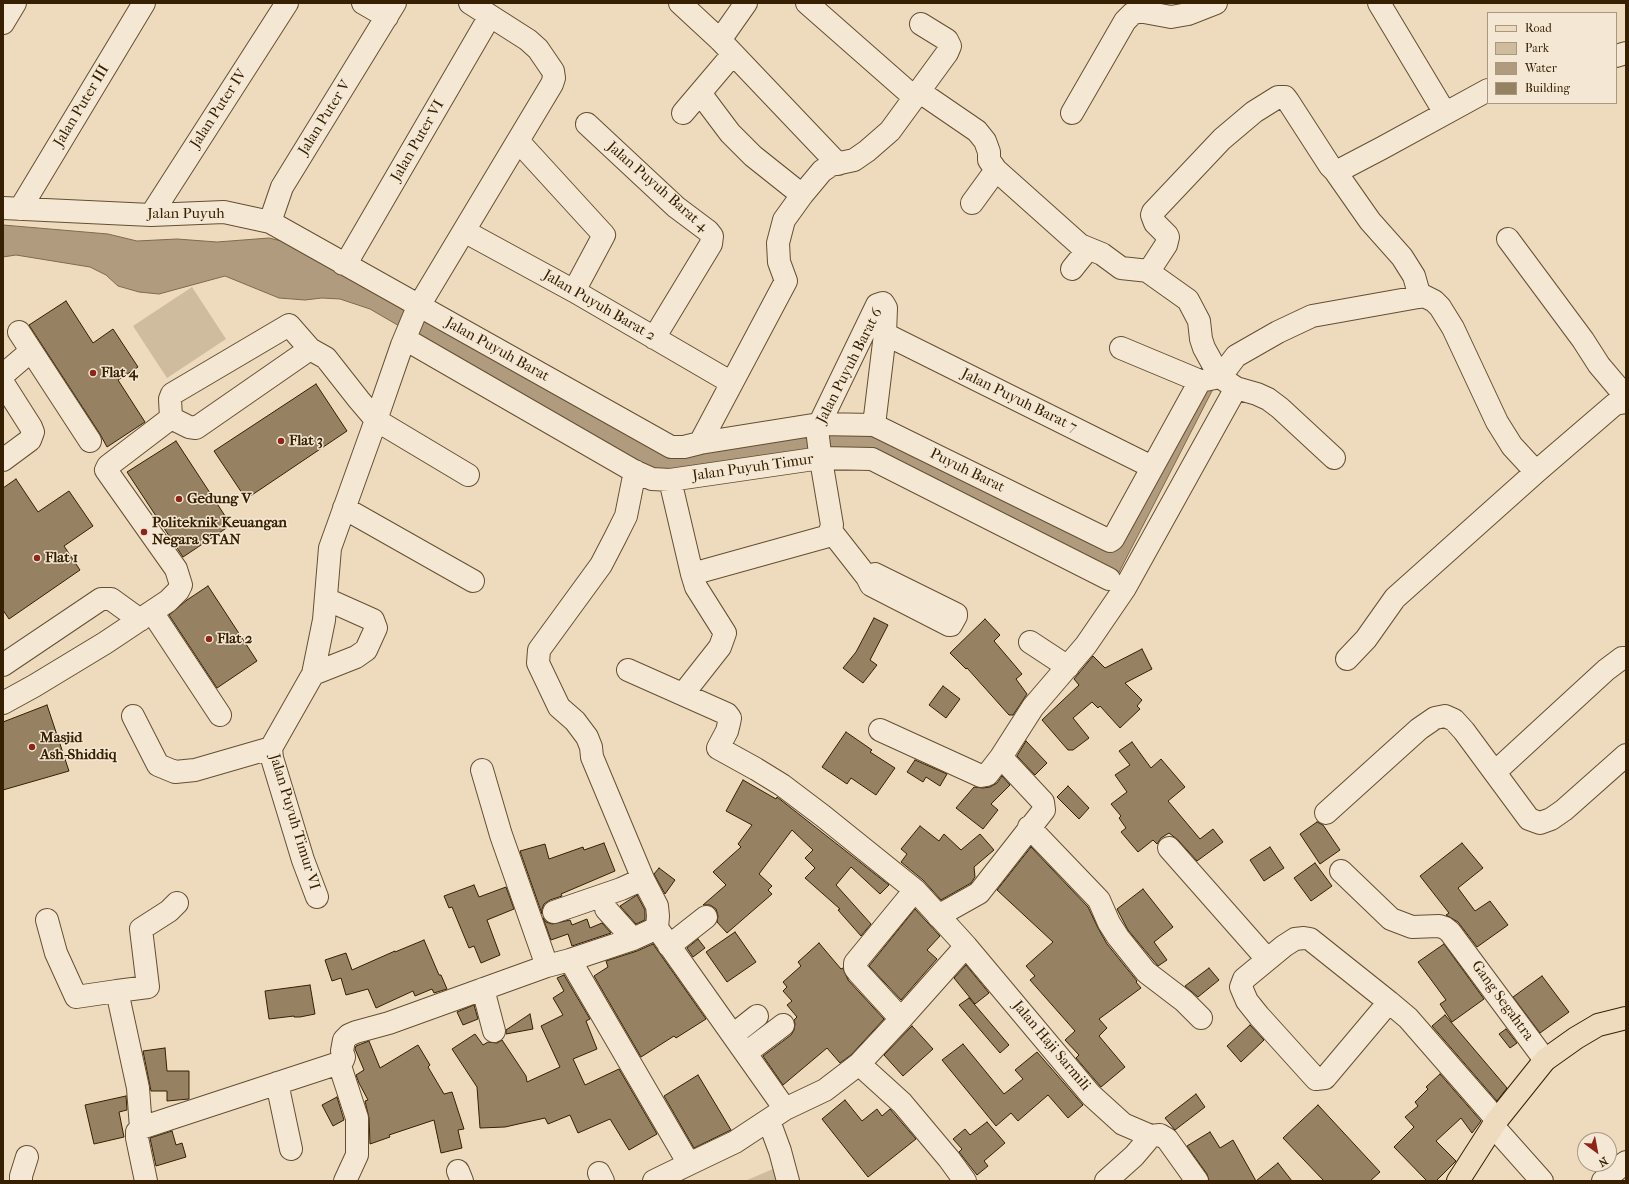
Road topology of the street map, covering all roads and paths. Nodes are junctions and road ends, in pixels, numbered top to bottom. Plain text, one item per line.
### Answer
1 (15, 3) edge
2 (144, 3) edge
3 (287, 3) edge
4 (363, 3) edge
5 (470, 3) edge
6 (680, 3) edge
7 (746, 3) edge
8 (807, 3) edge
9 (1216, 3) edge
10 (1379, 3) edge
11 (1154, 8) edge
12 (391, 10) edge
13 (490, 16) junction
14 (3, 23) edge
15 (921, 24) dead end
16 (727, 47) junction
17 (1487, 91) edge
18 (700, 93) junction
19 (917, 95) junction
20 (684, 113) dead end
21 (1072, 113) dead end
22 (1445, 113) junction
23 (587, 124) dead end
24 (518, 141) junction
25 (838, 164) junction
26 (996, 170) junction
27 (1335, 171) junction
28 (802, 195) junction
29 (972, 203) dead end
30 (11, 209) edge
31 (151, 215) junction
32 (270, 222) junction
33 (464, 231) junction
34 (1508, 239) dead end
35 (1088, 249) junction
36 (343, 264) junction
37 (1072, 269) dead end
38 (1149, 271) junction
39 (574, 291) junction
40 (1420, 297) junction
41 (418, 308) junction
42 (19, 332) dead end
43 (885, 334) junction
44 (406, 337) junction
45 (654, 338) junction
46 (1121, 348) dead end
47 (310, 350) junction
48 (31, 351) junction
49 (3, 375) edge
50 (1219, 382) junction
51 (3, 383) edge
52 (732, 383) junction
53 (1626, 397) edge
54 (1626, 402) edge
55 (171, 418) junction
56 (376, 420) junction
57 (874, 425) junction
58 (818, 427) junction
59 (90, 441) dead end
60 (700, 443) junction
61 (820, 456) junction
62 (1334, 458) dead end
63 (3, 460) edge
64 (1152, 467) junction
65 (635, 471) junction
66 (1536, 472) junction
67 (468, 475) dead end
68 (670, 480) junction
69 (344, 508) junction
70 (831, 531) junction
71 (692, 574) junction
72 (867, 577) dead end
73 (1109, 579) dead end
74 (473, 580) dead end
75 (326, 599) junction
76 (146, 616) junction
77 (1030, 642) dead end
78 (1626, 658) edge
79 (1347, 659) dead end
80 (3, 665) edge
81 (1068, 667) junction
82 (628, 670) dead end
83 (313, 674) junction
84 (683, 694) junction
85 (3, 703) edge
86 (220, 715) dead end
87 (133, 716) dead end
88 (880, 730) dead end
89 (271, 748) junction
90 (1626, 755) edge
91 (1002, 757) junction
92 (482, 770) dead end
93 (1495, 772) junction
94 (1326, 813) dead end
95 (1029, 828) junction
96 (1169, 848) dead end
97 (1341, 871) dead end
98 (643, 879) junction
99 (915, 890) junction
100 (317, 897) dead end
101 (177, 903) dead end
102 (606, 909) dead end
103 (554, 912) dead end
104 (938, 916) junction
105 (706, 917) dead end
106 (47, 920) dead end
107 (657, 928) junction
108 (633, 939) junction
109 (669, 946) junction
110 (966, 946) junction
111 (1267, 959) junction
112 (570, 960) junction
113 (546, 966) junction
114 (483, 989) junction
115 (117, 991) junction
116 (1389, 1002) junction
117 (757, 1016) dead end
118 (1201, 1018) dead end
119 (1626, 1018) edge
120 (901, 1019) junction
121 (783, 1025) dead end
122 (494, 1031) dead end
123 (733, 1035) junction
124 (746, 1053) junction
125 (1545, 1060) junction
126 (339, 1063) junction
127 (859, 1064) junction
128 (277, 1083) junction
129 (777, 1115) junction
130 (1495, 1123) junction
131 (141, 1128) junction
132 (1151, 1136) junction
133 (291, 1149) dead end
134 (27, 1157) dead end
135 (1626, 1162) edge
136 (689, 1164) junction
137 (21, 1181) edge
138 (146, 1181) edge
139 (345, 1181) edge
140 (654, 1181) edge
141 (788, 1181) edge
142 (966, 1181) edge
143 (1106, 1181) edge
144 (1197, 1181) edge
145 (1458, 1181) edge
146 (1542, 1181) edge
147 (1604, 1181) edge

1 - 14 street
2 - 30 street, Jalan Puter III
3 - 31 street, Jalan Puter IV
4 - 12 street
5 - 13 street
6 - 16 street
7 - 16 street
8 - 19 street
9 - 11 street
10 - 22 street
11 - 21 street
12 - 32 street, Jalan Puter V
13 - 24 street
13 - 36 street, Jalan Puter VI
15 - 19 street
16 - 18 street
16 - 25 street
17 - 22 street
18 - 20 street
18 - 28 street
19 - 25 street
19 - 26 street
22 - 27 street
23 - 45 street, Jalan Puyuh Barat 4
24 - 33 street
24 - 39 street
25 - 28 street
26 - 29 street
26 - 35 street
27 - 38 street
27 - 40 street
28 - 52 street
30 - 31 street, Jalan Puyuh
31 - 32 street, Jalan Puyuh
32 - 36 street, Jalan Puyuh
33 - 39 street, Jalan Puyuh Barat 2
33 - 41 street
34 - 53 street
35 - 37 street
35 - 38 street
36 - 41 street, Jalan Puyuh
38 - 50 street
39 - 45 street, Jalan Puyuh Barat 2
40 - 50 street
40 - 66 street
41 - 44 street
41 - 60 street, Jalan Puyuh Barat
42 - 48 street
43 - 57 street
43 - 58 street, Jalan Puyuh Barat 6
43 - 64 street, Jalan Puyuh Barat 7
44 - 56 street
44 - 65 street, Jalan Puyuh Timur
45 - 52 street, Jalan Puyuh Barat 2
46 - 50 street
47 - 55 street
47 - 55 street
47 - 56 street
48 - 49 street
48 - 59 street
50 - 62 street
50 - 64 street
50 - 81 street
51 - 63 street
52 - 60 street
54 - 66 street
55 - 76 street
56 - 67 street
56 - 69 street
57 - 58 street, Puyuh Barat
57 - 64 street, Puyuh Barat
58 - 60 street, Jalan Puyuh Barat
58 - 61 street
61 - 68 street, Jalan Puyuh Timur
61 - 70 street
61 - 73 street, Jalan Puyuh Timur
65 - 68 street, Jalan Puyuh Timur
65 - 98 street
66 - 79 street
68 - 71 street
69 - 74 street
69 - 75 street
70 - 71 street
70 - 72 street
71 - 84 street
75 - 83 street
75 - 83 street
76 - 80 street
76 - 85 street
76 - 86 street
77 - 81 street
78 - 93 street
81 - 91 street
82 - 84 street
83 - 89 street
84 - 99 street, Jalan Haji Sarmili
87 - 89 street
88 - 91 street
89 - 100 street, Jalan Puyuh Timur VI
90 - 93 street
91 - 95 street
92 - 113 street
93 - 94 street
95 - 104 street
95 - 118 street
96 - 111 street
97 - 125 street, Gang Segahtra
98 - 103 street
98 - 107 street
99 - 104 street, Jalan Haji Sarmili
99 - 120 street
101 - 115 street
102 - 108 street
104 - 110 street, Jalan Haji Sarmili
105 - 109 street
106 - 115 street
107 - 108 street
107 - 109 street
108 - 112 street
109 - 123 street
110 - 120 street
110 - 132 street, Jalan Haji Sarmili
111 - 116 street
111 - 116 street
112 - 113 street
112 - 136 street
113 - 114 street
114 - 122 street
114 - 126 street
115 - 131 street
116 - 130 street
117 - 123 street
119 - 125 main road
120 - 127 street
121 - 124 street
123 - 124 street
124 - 129 street
125 - 130 main road
126 - 128 street
126 - 139 street
127 - 129 street
127 - 142 street
128 - 131 street
128 - 133 street
129 - 136 street
129 - 141 street
130 - 145 main road
130 - 146 street
131 - 138 street
132 - 143 street
132 - 144 street, Jalan Haji Sarmili
134 - 137 street
135 - 147 street
136 - 140 street

